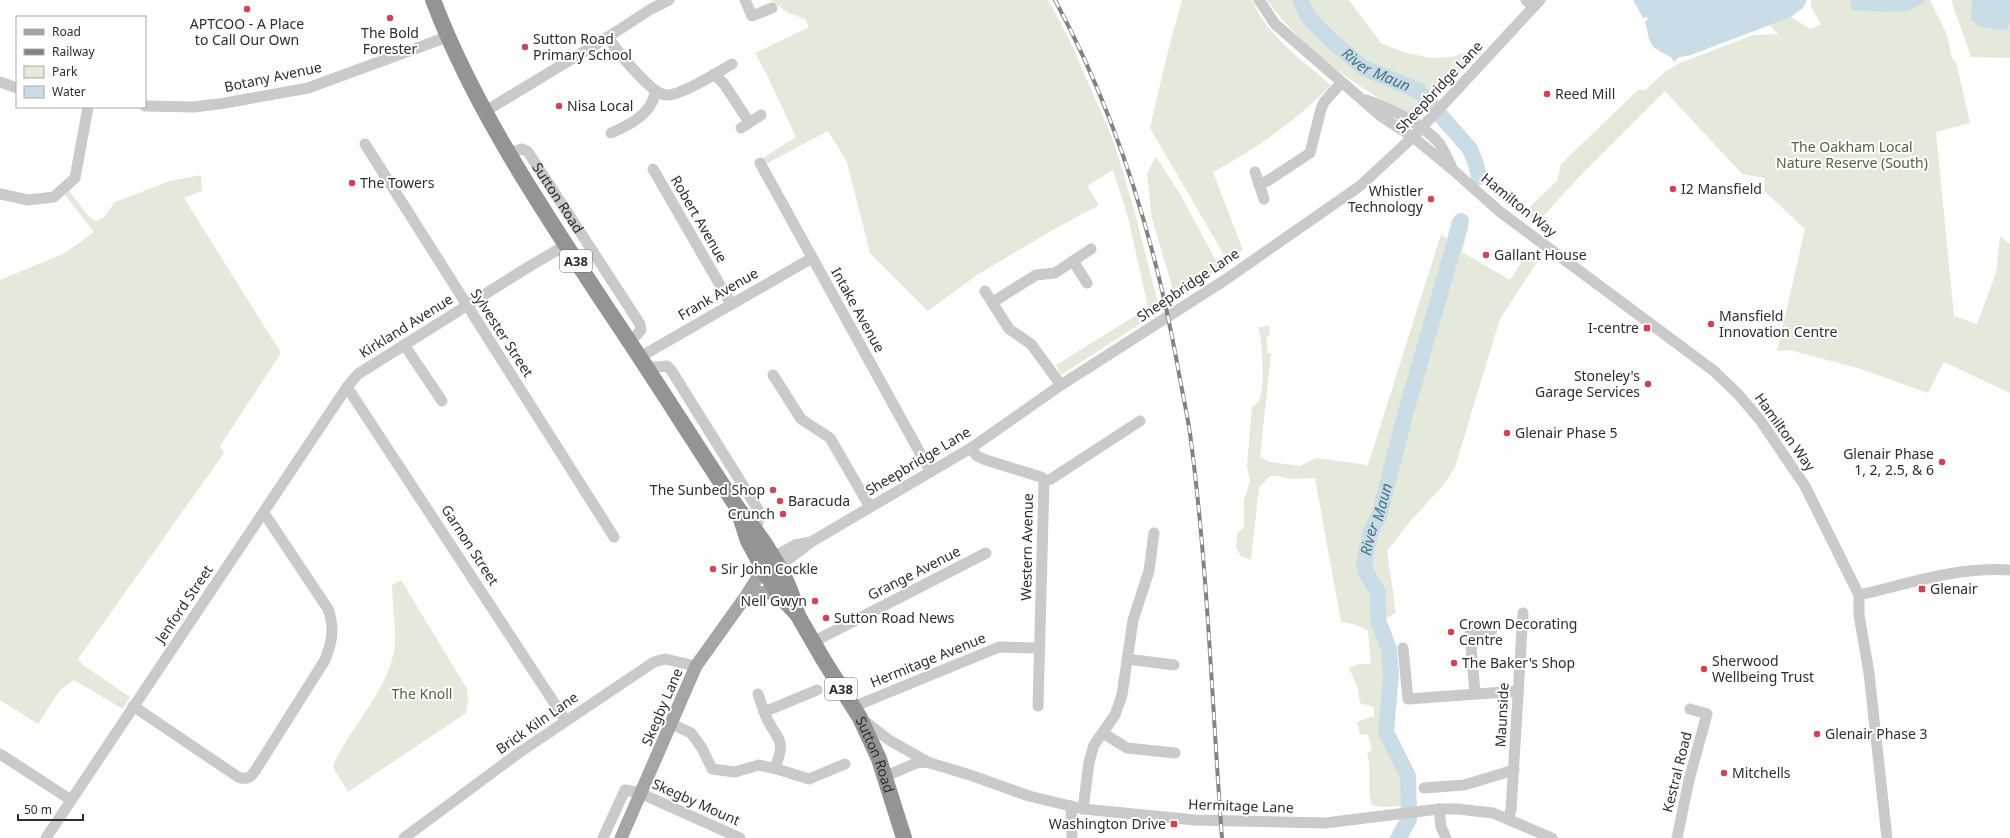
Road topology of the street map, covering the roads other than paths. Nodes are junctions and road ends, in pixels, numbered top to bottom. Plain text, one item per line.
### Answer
1 (433, 0) edge
2 (669, 0) edge
3 (746, 0) edge
4 (1259, 0) edge
5 (1533, 2) edge
6 (772, 8) dead end
7 (447, 37) junction
8 (608, 37) junction
9 (732, 64) dead end
10 (714, 74) junction
11 (0, 82) edge
12 (1341, 83) junction
13 (16, 88) edge
14 (656, 91) junction
15 (1362, 98) junction
16 (146, 106) edge
17 (88, 108) edge
18 (484, 112) junction
19 (761, 115) dead end
20 (1421, 129) junction
21 (611, 132) dead end
22 (1413, 137) junction
23 (365, 144) dead end
24 (508, 153) junction
25 (760, 163) dead end
26 (653, 170) dead end
27 (1453, 170) junction
28 (1255, 172) dead end
29 (1259, 184) junction
30 (0, 194) edge
31 (1264, 199) dead end
32 (566, 245) junction
33 (1091, 249) dead end
34 (812, 258) junction
35 (1073, 261) junction
36 (1087, 283) dead end
37 (985, 291) dead end
38 (993, 302) junction
39 (730, 304) junction
40 (467, 306) junction
41 (630, 342) junction
42 (405, 346) junction
43 (643, 362) junction
44 (773, 375) dead end
45 (1061, 385) junction
46 (348, 387) junction
47 (442, 401) dead end
48 (1140, 421) dead end
49 (971, 448) junction
50 (930, 471) junction
51 (1044, 481) junction
52 (870, 507) junction
53 (264, 513) junction
54 (751, 532) junction
55 (1154, 533) dead end
56 (614, 537) dead end
57 (986, 553) dead end
58 (767, 568) junction
59 (2010, 570) edge
60 (1859, 595) junction
61 (746, 596) junction
62 (780, 596) junction
63 (1523, 613) dead end
64 (797, 614) junction
65 (1492, 630) dead end
66 (814, 642) junction
67 (1040, 648) junction
68 (1402, 648) dead end
69 (1127, 659) junction
70 (1174, 665) dead end
71 (696, 666) junction
72 (817, 690) dead end
73 (1518, 691) junction
74 (758, 694) dead end
75 (1475, 694) junction
76 (133, 706) junction
77 (1038, 706) dead end
78 (1690, 709) dead end
79 (764, 712) junction
80 (857, 712) junction
81 (566, 721) junction
82 (672, 724) junction
83 (1103, 733) junction
84 (1175, 753) dead end
85 (0, 754) edge
86 (930, 763) junction
87 (845, 764) dead end
88 (775, 768) junction
89 (1514, 770) junction
90 (884, 777) junction
91 (1424, 788) dead end
92 (640, 793) junction
93 (71, 800) junction
94 (1071, 806) junction
95 (1083, 809) junction
96 (1439, 809) junction
97 (1508, 818) junction
98 (733, 837) edge
99 (46, 838) edge
100 (404, 838) edge
101 (603, 838) edge
102 (621, 838) edge
103 (904, 838) edge
104 (1072, 838) edge
105 (1446, 838) edge
106 (1552, 838) edge
107 (1677, 838) edge
108 (1887, 838) edge

1 - 7 highway, Sutton Road / A38
2 - 8 street
3 - 6 street
4 - 12 street
5 - 20 street, Sheepbridge Lane
7 - 16 street, Botany Avenue
7 - 18 highway, Sutton Road / A38
8 - 14 street
8 - 18 street
9 - 10 street
10 - 14 street
10 - 19 street
11 - 13 street
12 - 15 street
12 - 29 street
14 - 21 street
15 - 20 street, Hamilton Way
15 - 22 street, Hamilton Way
17 - 30 street
18 - 24 highway, Sutton Road / A38
20 - 22 street, Sheepbridge Lane
20 - 27 street, Hamilton Way
22 - 27 street, Hamilton Way
22 - 45 street, Sheepbridge Lane
23 - 40 street, Sylvester Street
24 - 32 highway, Sutton Road / A38
24 - 41 street, Sutton Road
25 - 34 street, Intake Avenue
26 - 39 street, Robert Avenue
27 - 60 street, Hamilton Way
28 - 29 street
29 - 31 street
32 - 40 street, Kirkland Avenue
32 - 41 highway, Sutton Road / A38
33 - 35 street
34 - 39 street, Frank Avenue
34 - 50 street, Intake Avenue
35 - 36 street
35 - 38 street
37 - 38 street
38 - 45 street
39 - 43 street, Frank Avenue
40 - 42 street, Kirkland Avenue
40 - 56 street, Sylvester Street
41 - 43 highway, Sutton Road / A38
42 - 46 street, Kirkland Avenue
42 - 47 street
43 - 54 highway, Sutton Road / A38
43 - 54 street
44 - 52 street
45 - 49 street, Sheepbridge Lane
46 - 53 street, Jenford Street
46 - 81 street, Garnon Street
48 - 51 street
49 - 50 street, Sheepbridge Lane
49 - 51 street, Western Avenue
50 - 52 street, Sheepbridge Lane
51 - 67 street, Western Avenue
52 - 58 street, Sheepbridge Lane
53 - 76 street, Jenford Street
53 - 76 street
54 - 58 highway, Sutton Road / A38
55 - 69 street
57 - 66 street, Grange Avenue
58 - 61 main road, Skegby Lane
58 - 62 highway, Sutton Road / A38
58 - 64 highway, Sutton Road / A38
59 - 60 street
60 - 108 street, Hamilton Way
61 - 62 main road
61 - 71 main road, Skegby Lane
62 - 64 highway, Sutton Road / A38
63 - 73 street, Maunside
64 - 66 highway, Sutton Road / A38
65 - 75 street
66 - 80 highway, Sutton Road / A38
67 - 77 street, Western Avenue
67 - 80 street, Hermitage Avenue
68 - 75 street
69 - 70 street
69 - 83 street
71 - 81 street, Brick Kiln Lane
71 - 82 main road, Skegby Lane
72 - 79 street
73 - 75 street
73 - 89 street, Maunside
74 - 79 street
76 - 93 street, Jenford Street
78 - 107 street, Kestral Road
79 - 88 street
80 - 86 street, Hermitage Lane
80 - 90 highway, Sutton Road / A38
81 - 100 street, Brick Kiln Lane
82 - 88 street
82 - 92 main road, Skegby Lane
83 - 84 street
83 - 95 street
85 - 93 street
86 - 90 street, Hermitage Lane
86 - 94 street, Hermitage Lane
87 - 88 street
89 - 91 street
89 - 97 street, Maunside
90 - 103 highway, Sutton Road / A38
92 - 98 street, Skegby Mount
92 - 101 street
92 - 102 main road, Skegby Lane
93 - 99 street, Jenford Street
94 - 95 street, Hermitage Lane
94 - 104 street
95 - 96 street, Hermitage Lane
96 - 97 street, Hermitage Lane
96 - 105 street
97 - 106 street, Hermitage Lane

